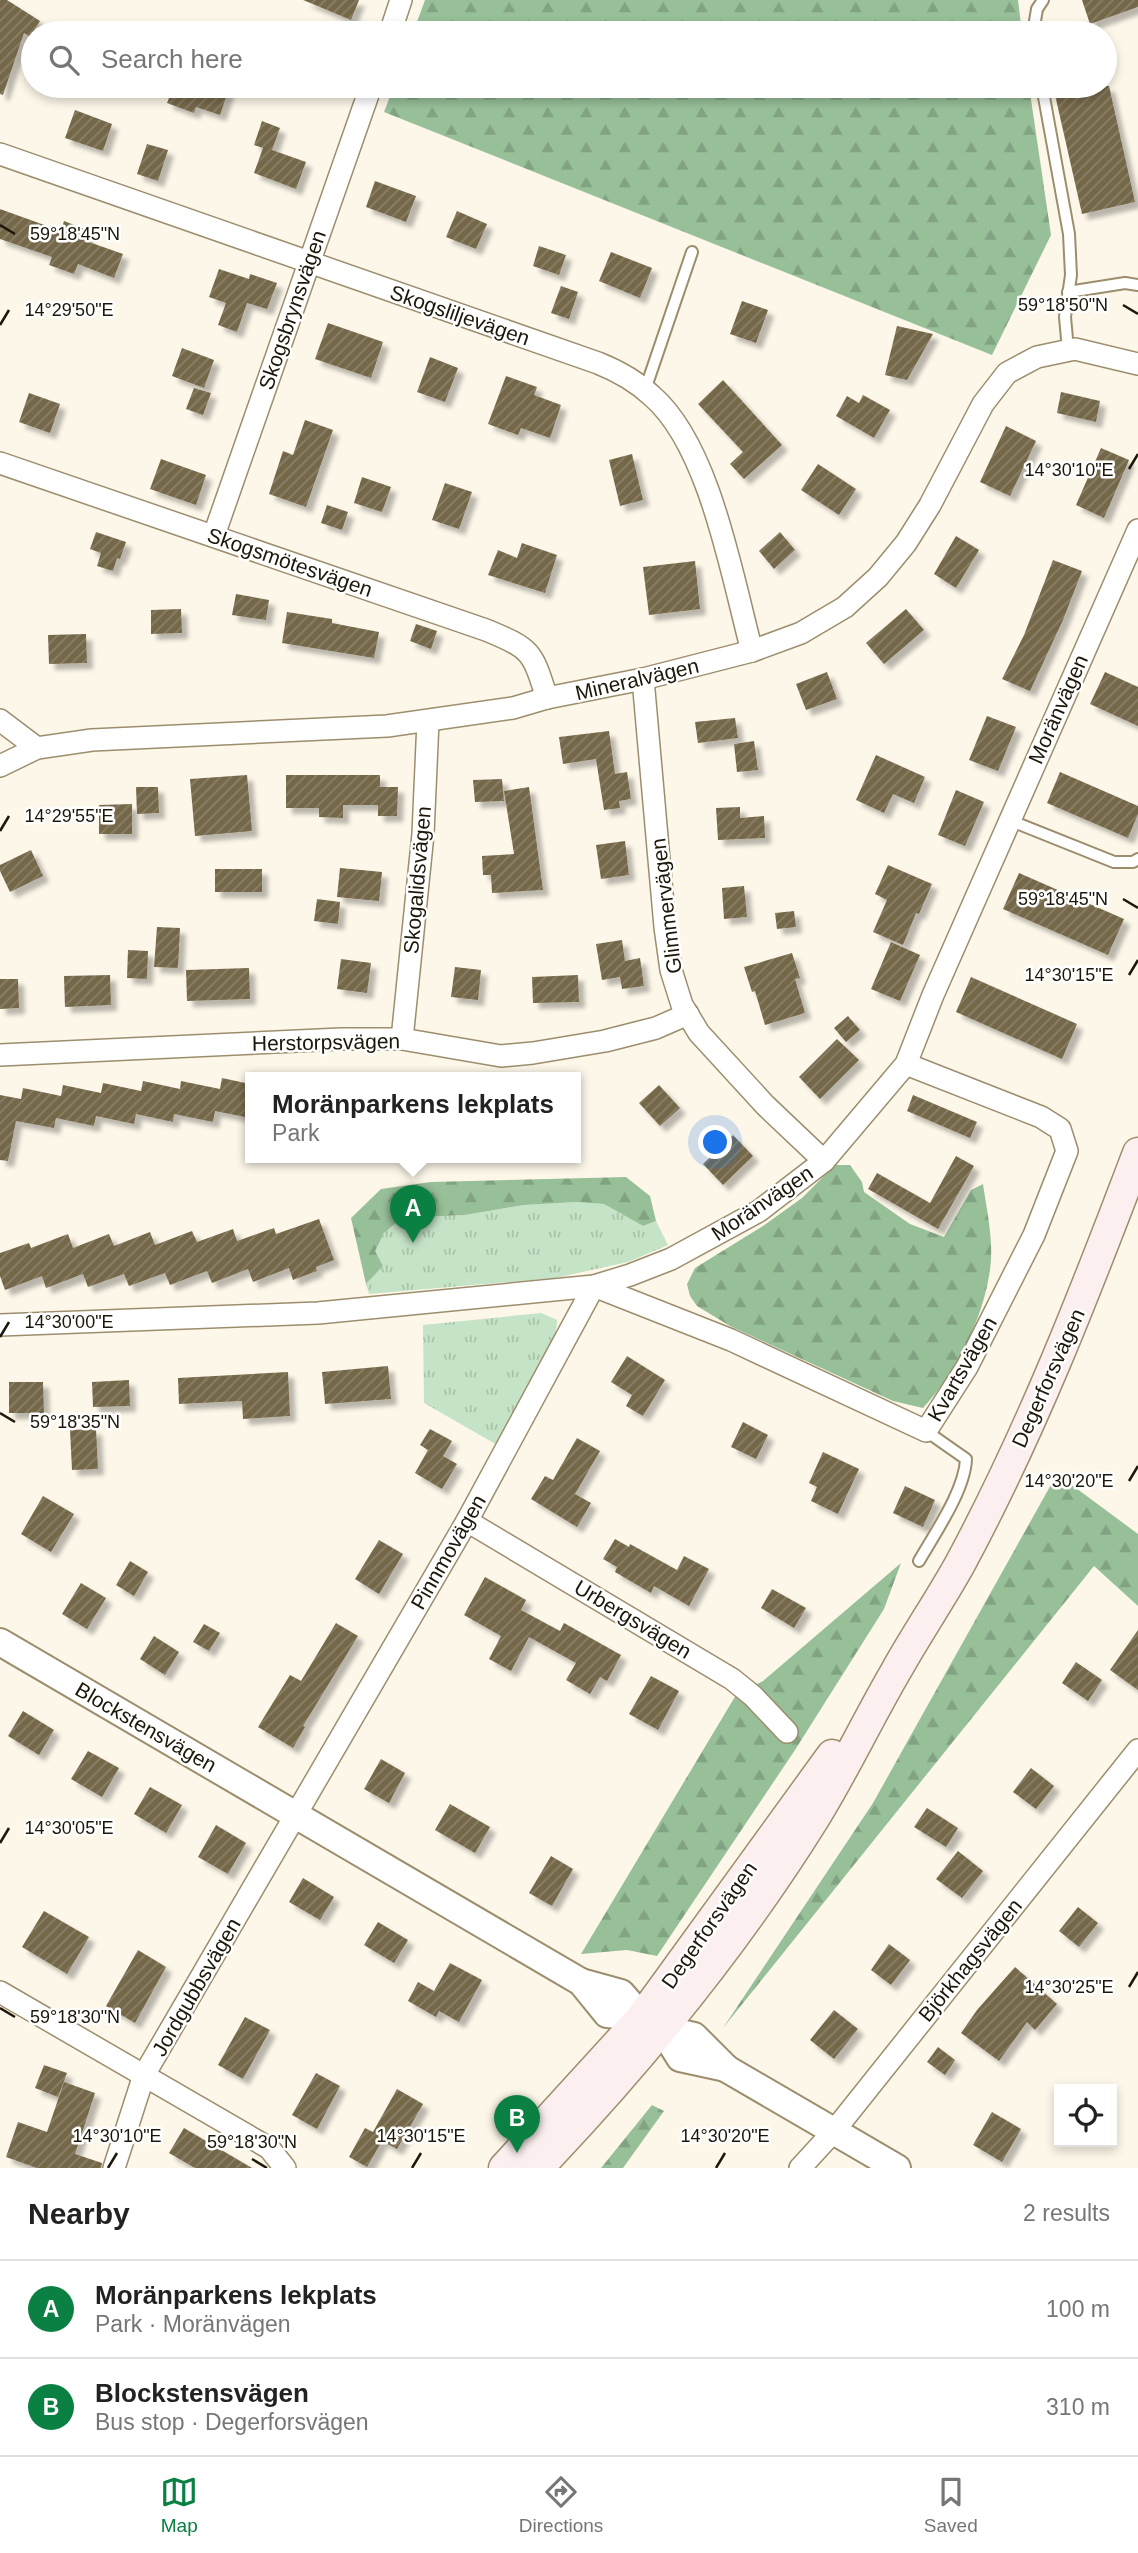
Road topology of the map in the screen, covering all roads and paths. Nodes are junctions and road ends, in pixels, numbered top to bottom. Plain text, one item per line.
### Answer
1 (401, 0) edge
2 (1042, 0) edge
3 (394, 21) edge
4 (1035, 21) edge
5 (367, 98) edge
6 (1044, 98) edge
7 (0, 154) edge
8 (692, 252) dead end
9 (309, 261) junction
10 (1138, 285) edge
11 (1068, 292) junction
12 (1068, 350) junction
13 (1138, 364) edge
14 (645, 390) junction
15 (0, 463) edge
16 (1138, 530) edge
17 (214, 536) junction
18 (752, 651) junction
19 (643, 680) junction
20 (547, 698) junction
21 (0, 720) edge
22 (428, 721) junction
23 (37, 748) junction
24 (0, 765) edge
25 (1009, 820) junction
26 (1138, 859) edge
27 (688, 1014) junction
28 (402, 1039) junction
29 (0, 1055) edge
30 (906, 1064) junction
31 (1138, 1153) edge
32 (824, 1161) junction
33 (594, 1286) junction
34 (0, 1325) edge
35 (926, 1431) junction
36 (467, 1521) junction
37 (919, 1561) dead end
38 (0, 1642) edge
39 (787, 1732) dead end
40 (1138, 1750) edge
41 (297, 1815) junction
42 (0, 1992) edge
43 (652, 2023) junction
44 (144, 2075) junction
45 (834, 2131) junction
46 (114, 2168) edge
47 (285, 2168) edge
48 (504, 2168) edge
49 (538, 2168) edge
50 (800, 2168) edge
51 (897, 2168) edge

1 - 3 street
2 - 4 lane
5 - 9 street, Skogsbrynsvägen
6 - 11 lane
7 - 9 street, Skogsliljevägen
8 - 14 lane
9 - 14 street, Skogsliljevägen
9 - 17 street, Skogsbrynsvägen
10 - 11 lane
11 - 12 lane
12 - 13 street, Mineralvägen
12 - 18 street, Mineralvägen
14 - 18 street, Skogsliljevägen
15 - 17 street, Skogsmötesvägen
16 - 25 street, Moränvägen
17 - 20 street, Skogsmötesvägen
18 - 19 street, Mineralvägen
19 - 20 street, Mineralvägen
19 - 27 street, Glimmervägen
20 - 22 street, Mineralvägen
21 - 23 street
22 - 23 street, Mineralvägen
22 - 28 street, Skogalidsvägen
23 - 24 street, Mineralvägen
25 - 26 lane
25 - 30 street, Moränvägen
27 - 28 street, Herstorpsvägen
27 - 32 street, Glimmervägen
28 - 29 street, Herstorpsvägen
30 - 32 street, Moränvägen
30 - 35 street, Kvartsvägen
31 - 43 main road, Degerforsvägen
32 - 33 street, Moränvägen
33 - 34 street, Moränvägen
33 - 35 street, Kvartsvägen
33 - 36 street, Pinnmovägen
35 - 37 lane
36 - 39 street, Urbergsvägen
36 - 41 street, Pinnmovägen
38 - 41 street, Blockstensvägen
40 - 45 street, Björkhagsvägen
41 - 43 street, Blockstensvägen
41 - 44 street, Jordgubbsvägen
42 - 44 street
43 - 45 street
43 - 48 main road, Degerforsvägen
43 - 49 main road, Degerforsvägen
44 - 46 street, Jordgubbsvägen
44 - 47 street
45 - 50 street, Björkhagsvägen
45 - 51 street

